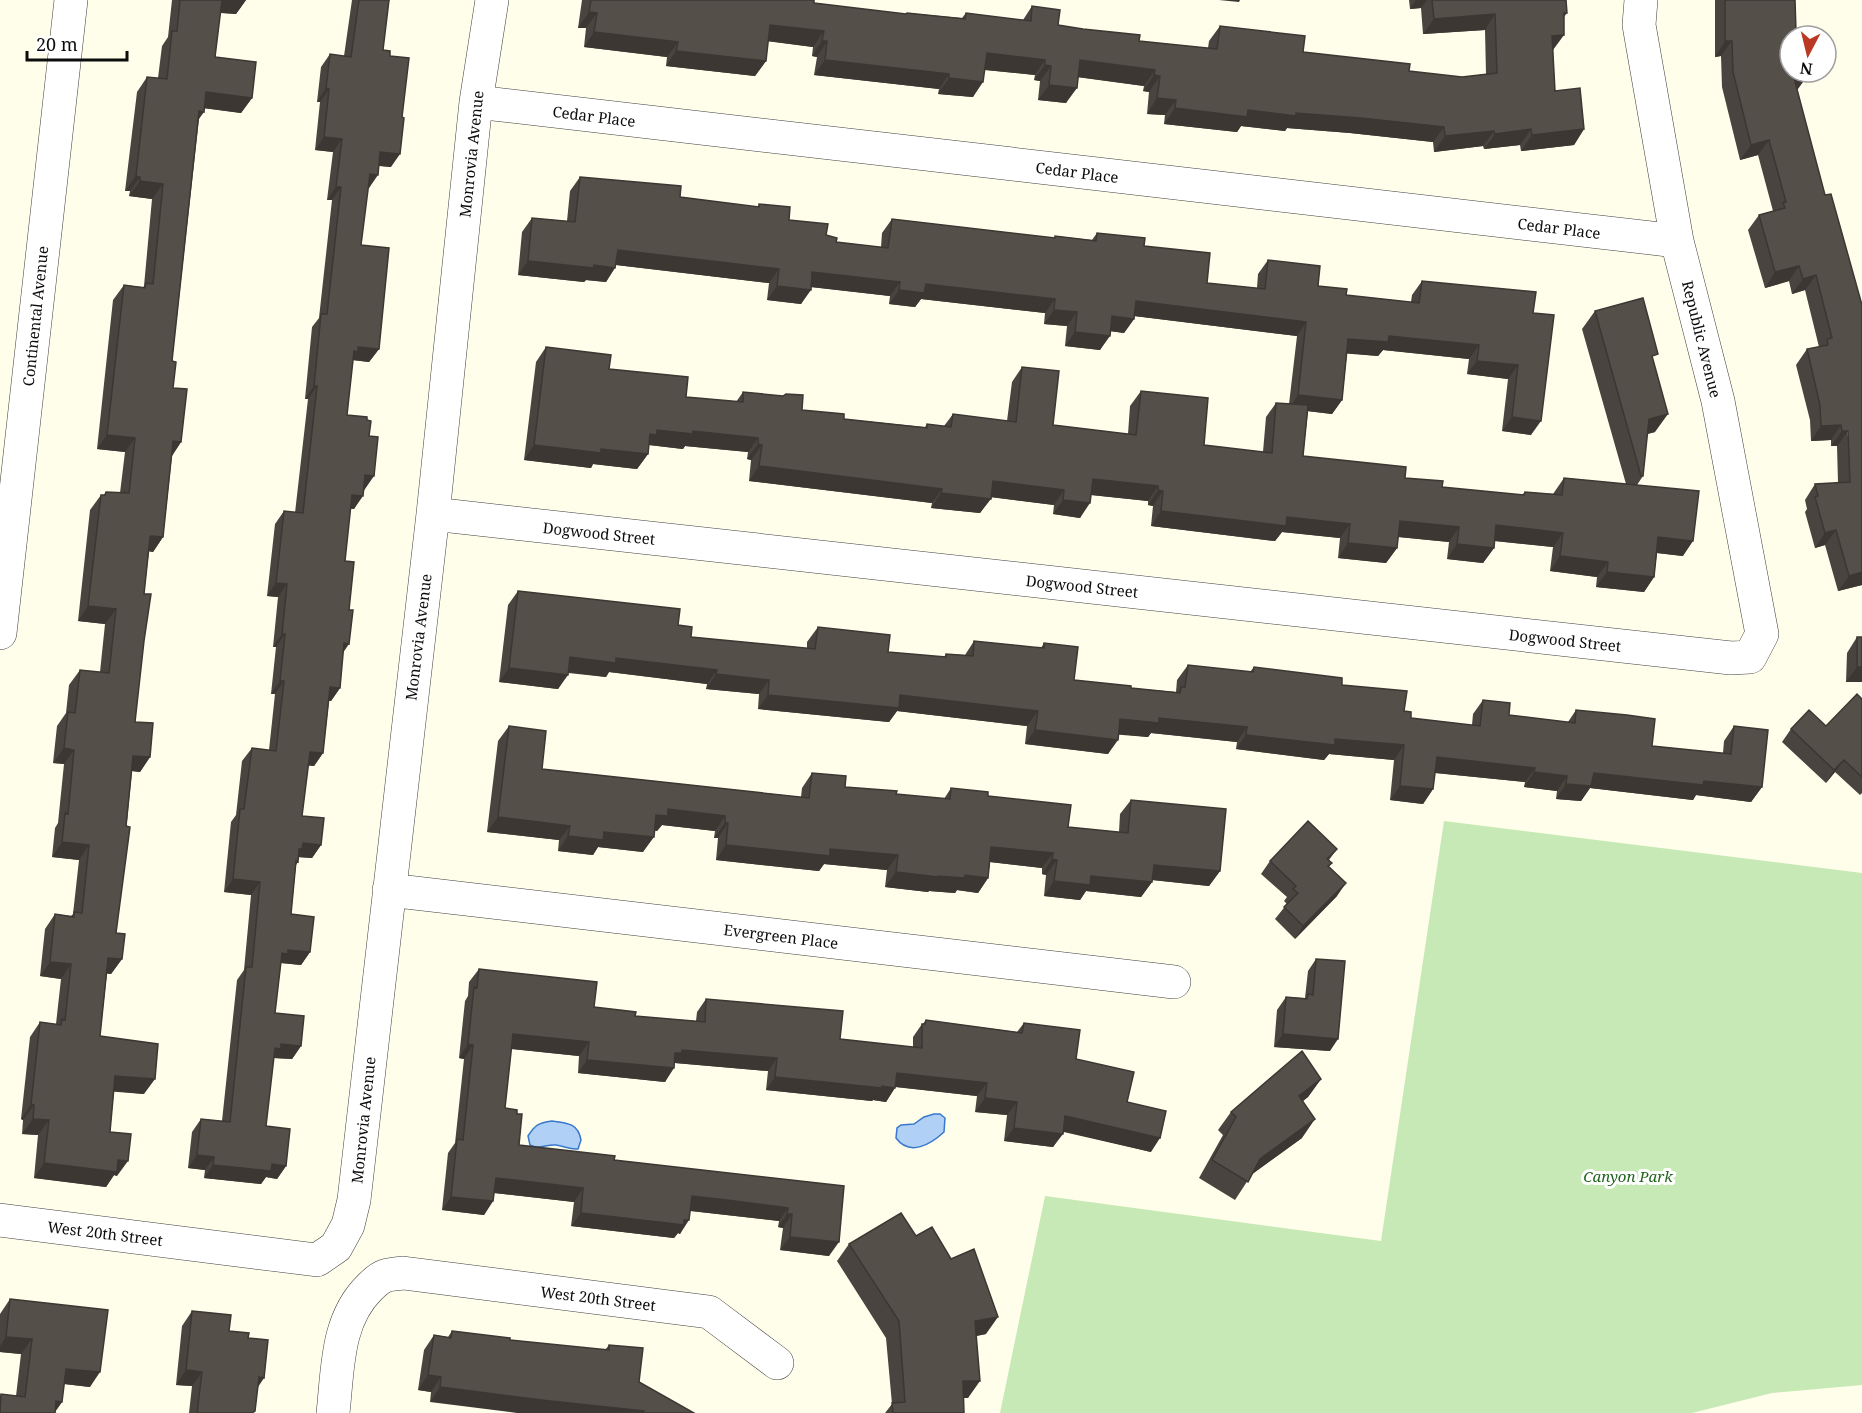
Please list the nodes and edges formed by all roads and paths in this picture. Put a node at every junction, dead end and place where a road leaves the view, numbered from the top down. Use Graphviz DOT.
graph roads {
  1 [pos="71,0"];
  2 [pos="492,0"];
  3 [pos="1641,0"];
  4 [pos="476,102"];
  5 [pos="1677,241"];
  6 [pos="433,514"];
  7 [pos="0,633"];
  8 [pos="1731,658"];
  9 [pos="388,890"];
  10 [pos="1174,982"];
  11 [pos="0,1220"];
  12 [pos="317,1260"];
  13 [pos="777,1363"];
  14 [pos="333,1413"];
  1 -- 7 [label="street, Continental Avenue"];
  2 -- 4 [label="street, Monrovia Avenue"];
  3 -- 5 [label="street, Republic Avenue"];
  4 -- 5 [label="street, Cedar Place"];
  4 -- 6 [label="street, Monrovia Avenue"];
  5 -- 8 [label="street, Republic Avenue"];
  6 -- 8 [label="street, Dogwood Street"];
  6 -- 9 [label="street, Monrovia Avenue"];
  9 -- 10 [label="street, Evergreen Place"];
  9 -- 12 [label="street, Monrovia Avenue"];
  11 -- 12 [label="street, West 20th Street"];
  13 -- 14 [label="street, West 20th Street"];
}
